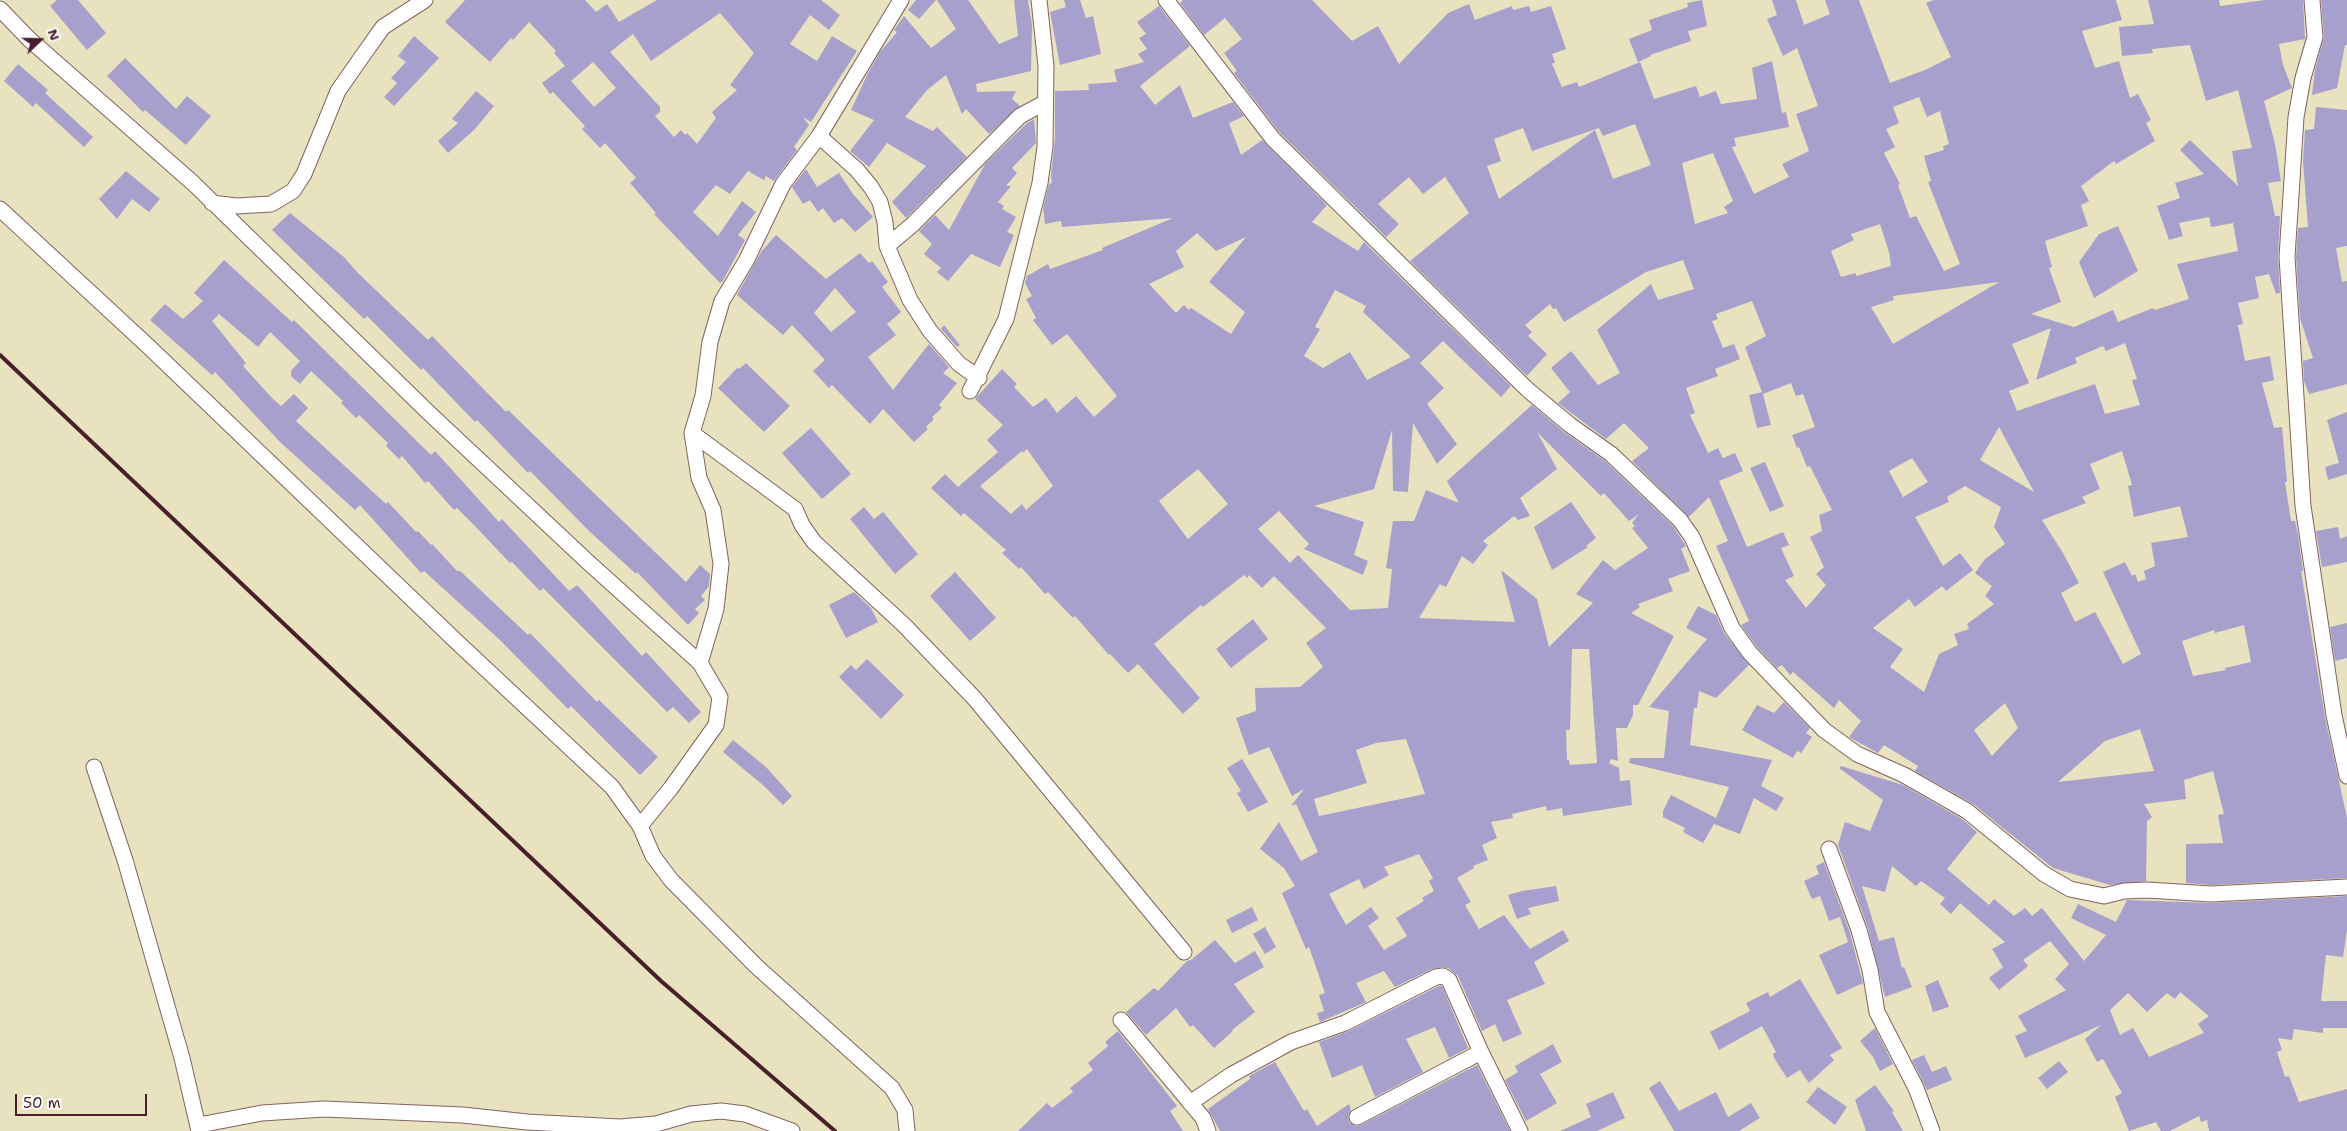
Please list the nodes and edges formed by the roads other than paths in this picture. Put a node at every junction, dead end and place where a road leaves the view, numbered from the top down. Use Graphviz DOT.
graph roads {
  1 [pos="425,0"];
  2 [pos="901,0"];
  3 [pos="1039,0"];
  4 [pos="1166,0"];
  5 [pos="2312,0"];
  6 [pos="0,9"];
  7 [pos="1044,103"];
  8 [pos="819,136"];
  9 [pos="212,203"];
  10 [pos="0,209"];
  11 [pos="887,246"];
  12 [pos="692,433"];
  13 [pos="700,663"];
  14 [pos="94,767"];
  15 [pos="2347,776"];
  16 [pos="640,826"];
  17 [pos="1829,850"];
  18 [pos="2347,887"];
  19 [pos="1184,952"];
  20 [pos="1121,1020"];
  21 [pos="1481,1052"];
  22 [pos="1190,1103"];
  23 [pos="1357,1117"];
  24 [pos="199,1128"];
  25 [pos="792,1131"];
  26 [pos="907,1131"];
  27 [pos="1208,1131"];
  28 [pos="1520,1131"];
  29 [pos="1932,1131"];
  1 -- 9 [label="street"];
  2 -- 8 [label="street"];
  3 -- 7 [label="street"];
  4 -- 18 [label="street"];
  5 -- 15 [label="street"];
  6 -- 9 [label="street"];
  7 -- 11 [label="street"];
  7 -- 11 [label="street"];
  8 -- 11 [label="street"];
  8 -- 12 [label="street"];
  9 -- 13 [label="street"];
  10 -- 16 [label="street"];
  12 -- 13 [label="street"];
  12 -- 19 [label="street"];
  13 -- 16 [label="street"];
  14 -- 24 [label="street"];
  16 -- 26 [label="street"];
  17 -- 29 [label="street"];
  20 -- 22 [label="street"];
  21 -- 22 [label="street"];
  21 -- 23 [label="street"];
  21 -- 28 [label="street"];
  22 -- 27 [label="street"];
  24 -- 25 [label="street"];
}
